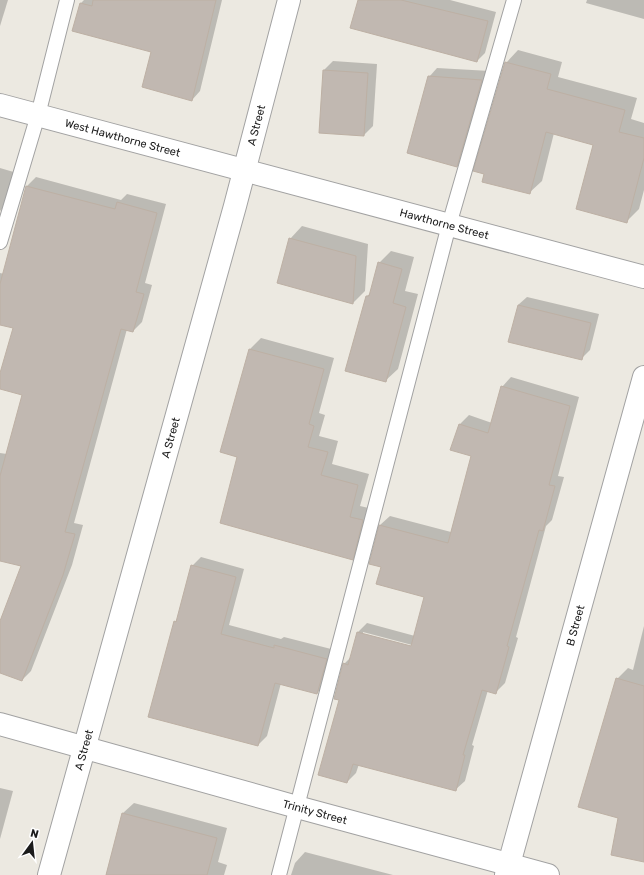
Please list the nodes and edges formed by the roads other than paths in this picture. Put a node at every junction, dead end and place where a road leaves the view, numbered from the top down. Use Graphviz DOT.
graph roads {
  1 [pos="67,0"];
  2 [pos="289,0"];
  3 [pos="514,0"];
  4 [pos="0,105"];
  5 [pos="38,115"];
  6 [pos="245,171"];
  7 [pos="449,225"];
  8 [pos="0,242"];
  9 [pos="644,277"];
  10 [pos="644,377"];
  11 [pos="0,724"];
  12 [pos="84,748"];
  13 [pos="297,807"];
  14 [pos="507,870"];
  15 [pos="49,875"];
  16 [pos="278,875"];
  17 [pos="548,875"];
  1 -- 5 [label="lane"];
  2 -- 6 [label="street, A Street"];
  3 -- 7 [label="lane"];
  4 -- 5 [label="street, West Hawthorne Street"];
  5 -- 6 [label="street, West Hawthorne Street"];
  5 -- 8 [label="lane"];
  6 -- 7 [label="street, Hawthorne Street"];
  6 -- 12 [label="street, A Street"];
  7 -- 9 [label="street, Hawthorne Street"];
  7 -- 13 [label="lane"];
  10 -- 14 [label="street, B Street"];
  11 -- 12 [label="street, Trinity Street"];
  12 -- 13 [label="street, Trinity Street"];
  12 -- 15 [label="street, A Street"];
  13 -- 14 [label="street, Trinity Street"];
  13 -- 16 [label="lane"];
  14 -- 17 [label="street, Trinity Street"];
}
